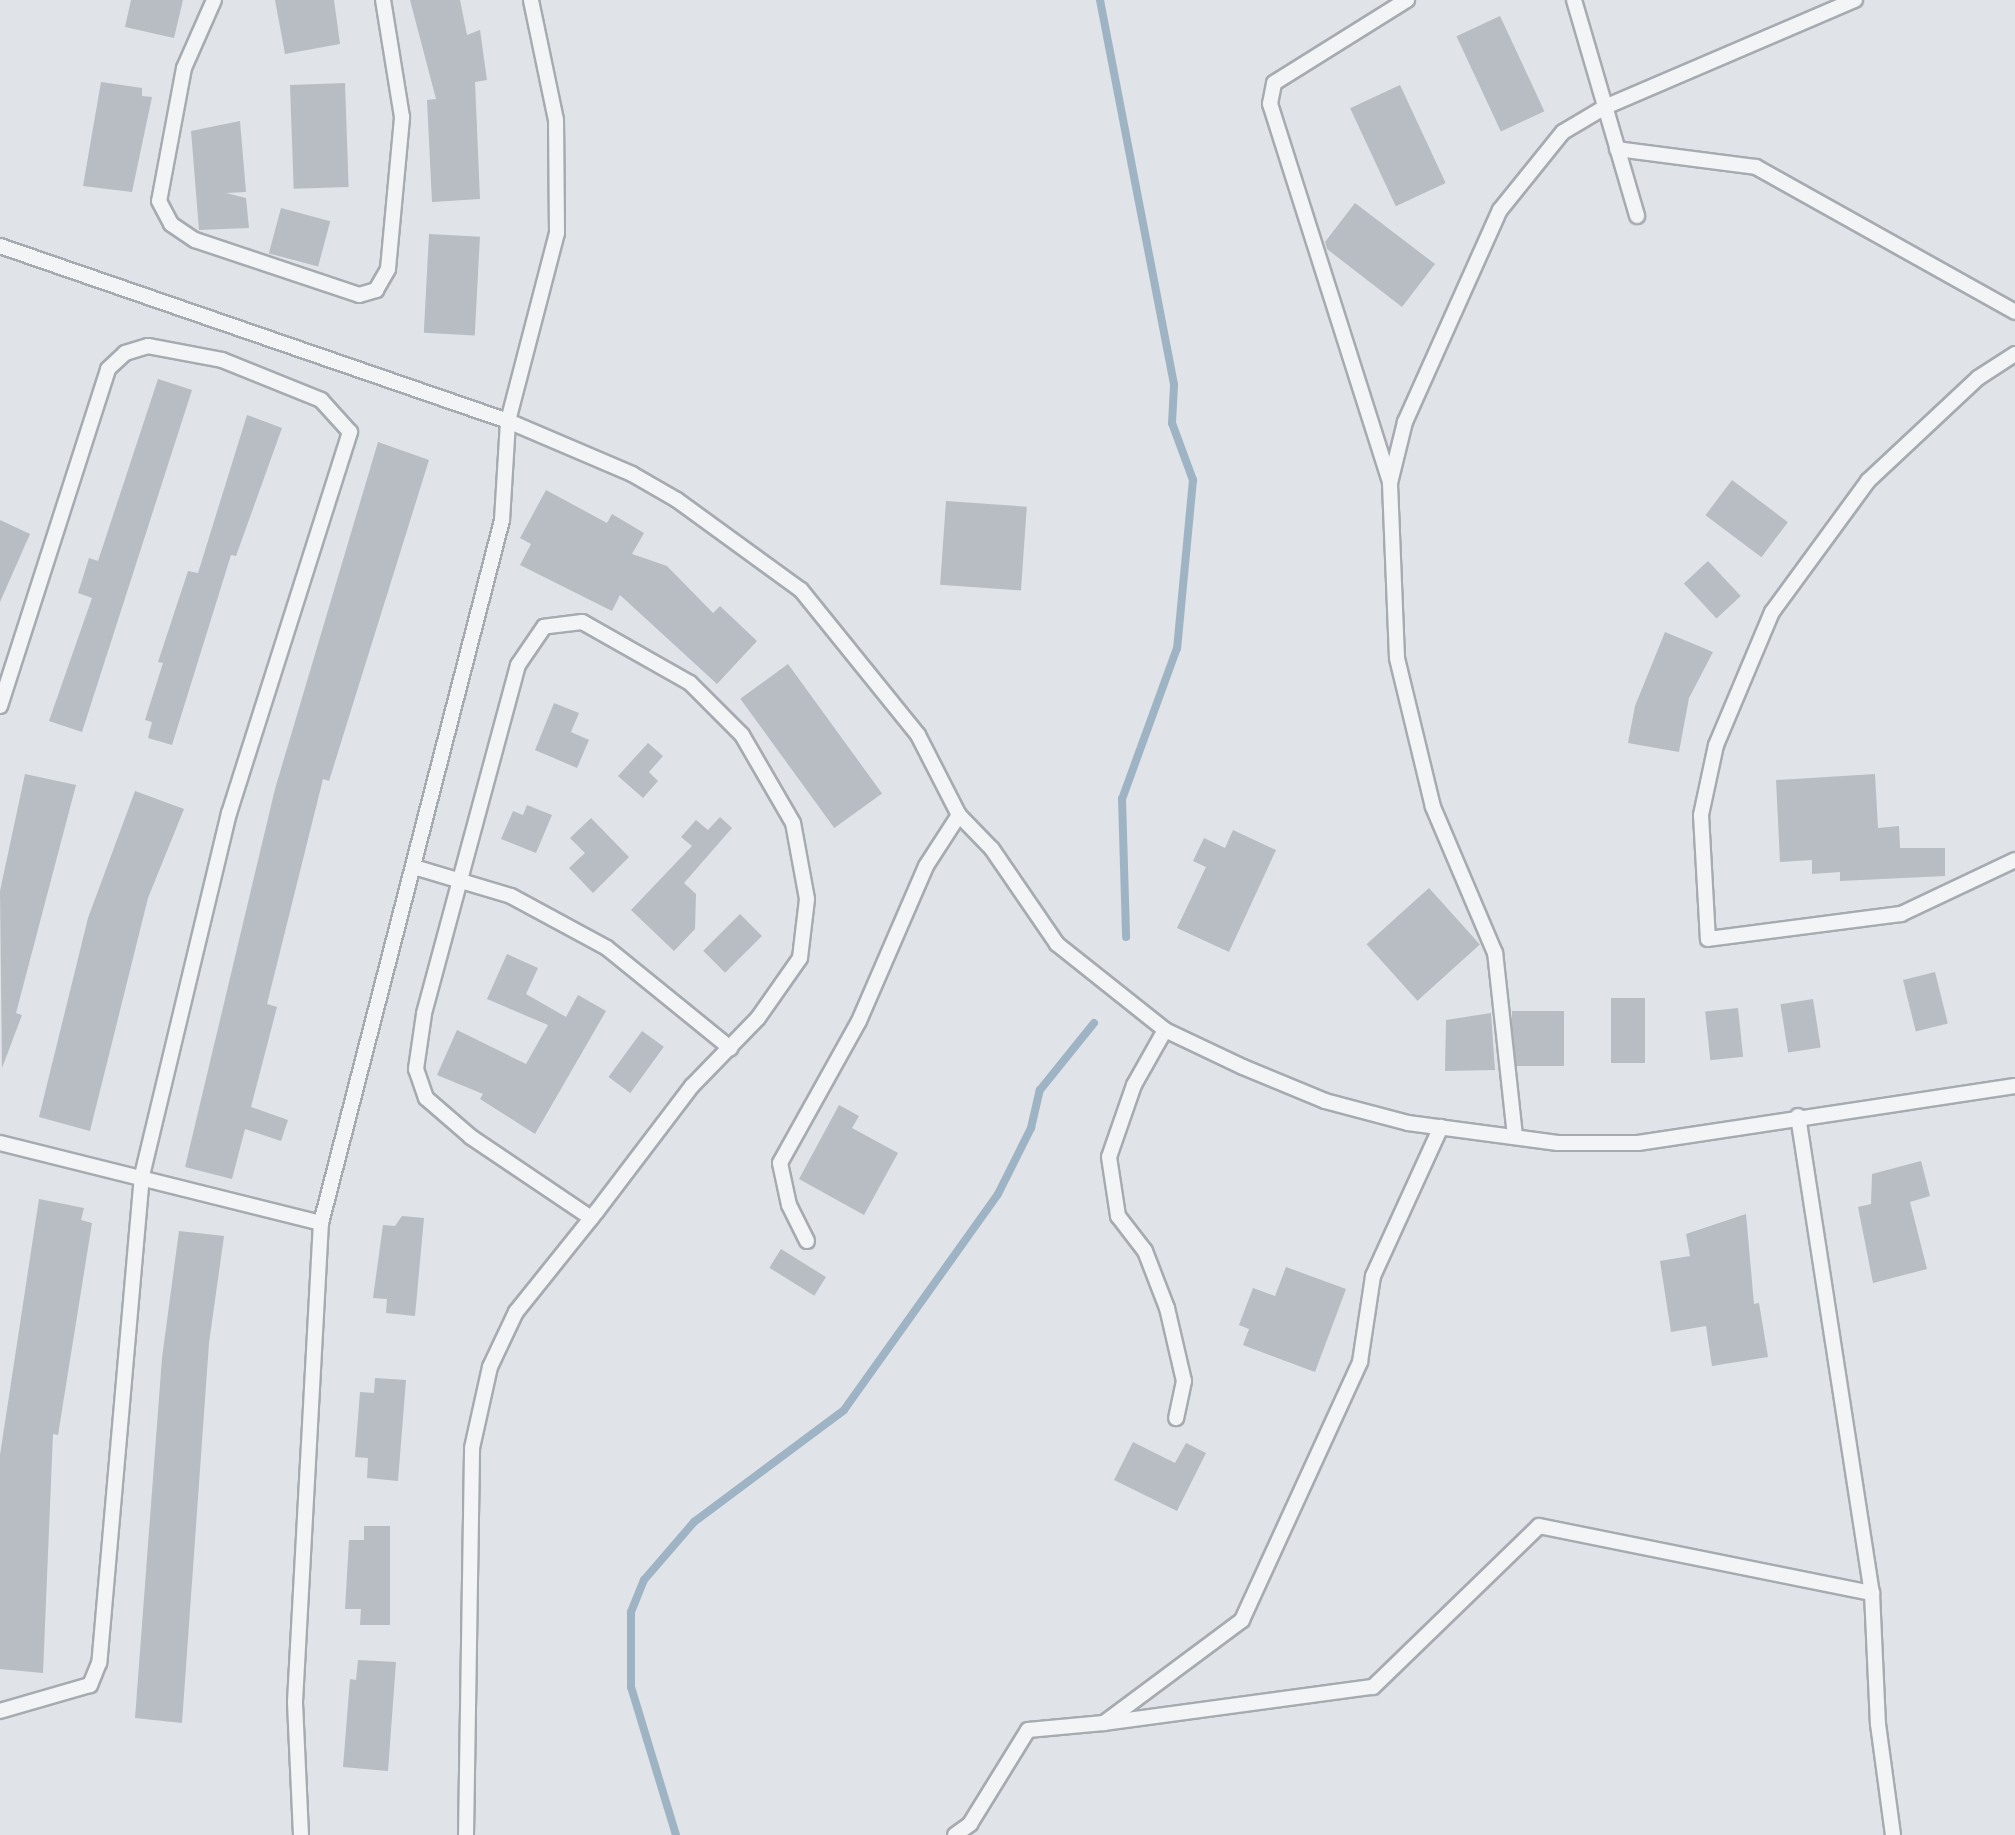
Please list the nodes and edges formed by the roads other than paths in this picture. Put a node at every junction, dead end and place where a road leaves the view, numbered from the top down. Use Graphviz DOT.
graph roads {
  1 [pos="214,0"];
  2 [pos="383,0"];
  3 [pos="531,0"];
  4 [pos="1407,0"];
  5 [pos="1574,0"];
  6 [pos="1856,0"];
  7 [pos="1605,107"];
  8 [pos="1617,149"];
  9 [pos="1637,216"];
  10 [pos="0,246"];
  11 [pos="2015,312"];
  12 [pos="2015,354"];
  13 [pos="508,421"];
  14 [pos="1390,483"];
  15 [pos="0,706"];
  16 [pos="959,816"];
  17 [pos="2015,860"];
  18 [pos="414,867"];
  19 [pos="458,880"];
  20 [pos="1164,1030"];
  21 [pos="730,1048"];
  22 [pos="2015,1077"];
  23 [pos="2015,1086"];
  24 [pos="1986,1088"];
  25 [pos="1798,1116"];
  26 [pos="1441,1127"];
  27 [pos="1515,1136"];
  28 [pos="0,1143"];
  29 [pos="142,1175"];
  30 [pos="591,1218"];
  31 [pos="320,1222"];
  32 [pos="807,1241"];
  33 [pos="1176,1418"];
  34 [pos="1872,1593"];
  35 [pos="0,1711"];
  36 [pos="1104,1723"];
  37 [pos="301,1835"];
  38 [pos="466,1835"];
  39 [pos="955,1835"];
  40 [pos="1893,1835"];
  1 -- 2 [label="lane"];
  3 -- 13 [label="lane"];
  4 -- 14 [label="lane"];
  5 -- 7 [label="lane"];
  6 -- 7 [label="lane"];
  7 -- 8 [label="lane"];
  7 -- 14 [label="lane"];
  8 -- 9 [label="lane"];
  8 -- 11 [label="lane"];
  10 -- 13 [label="lane"];
  12 -- 17 [label="lane"];
  13 -- 16 [label="lane"];
  13 -- 18 [label="lane"];
  14 -- 27 [label="lane"];
  15 -- 29 [label="lane"];
  16 -- 20 [label="lane"];
  16 -- 32 [label="lane"];
  18 -- 19 [label="lane"];
  18 -- 31 [label="lane"];
  19 -- 21 [label="lane"];
  19 -- 21 [label="lane"];
  19 -- 30 [label="lane"];
  20 -- 26 [label="lane"];
  20 -- 33 [label="lane"];
  21 -- 30 [label="lane"];
  22 -- 24 [label="lane"];
  23 -- 24 [label="lane"];
  24 -- 25 [label="lane"];
  25 -- 27 [label="lane"];
  25 -- 34 [label="lane"];
  26 -- 27 [label="lane"];
  26 -- 36 [label="lane"];
  28 -- 29 [label="lane"];
  29 -- 31 [label="lane"];
  29 -- 35 [label="lane"];
  30 -- 38 [label="lane"];
  31 -- 37 [label="lane"];
  34 -- 36 [label="lane"];
  34 -- 40 [label="lane"];
  36 -- 39 [label="lane"];
}
